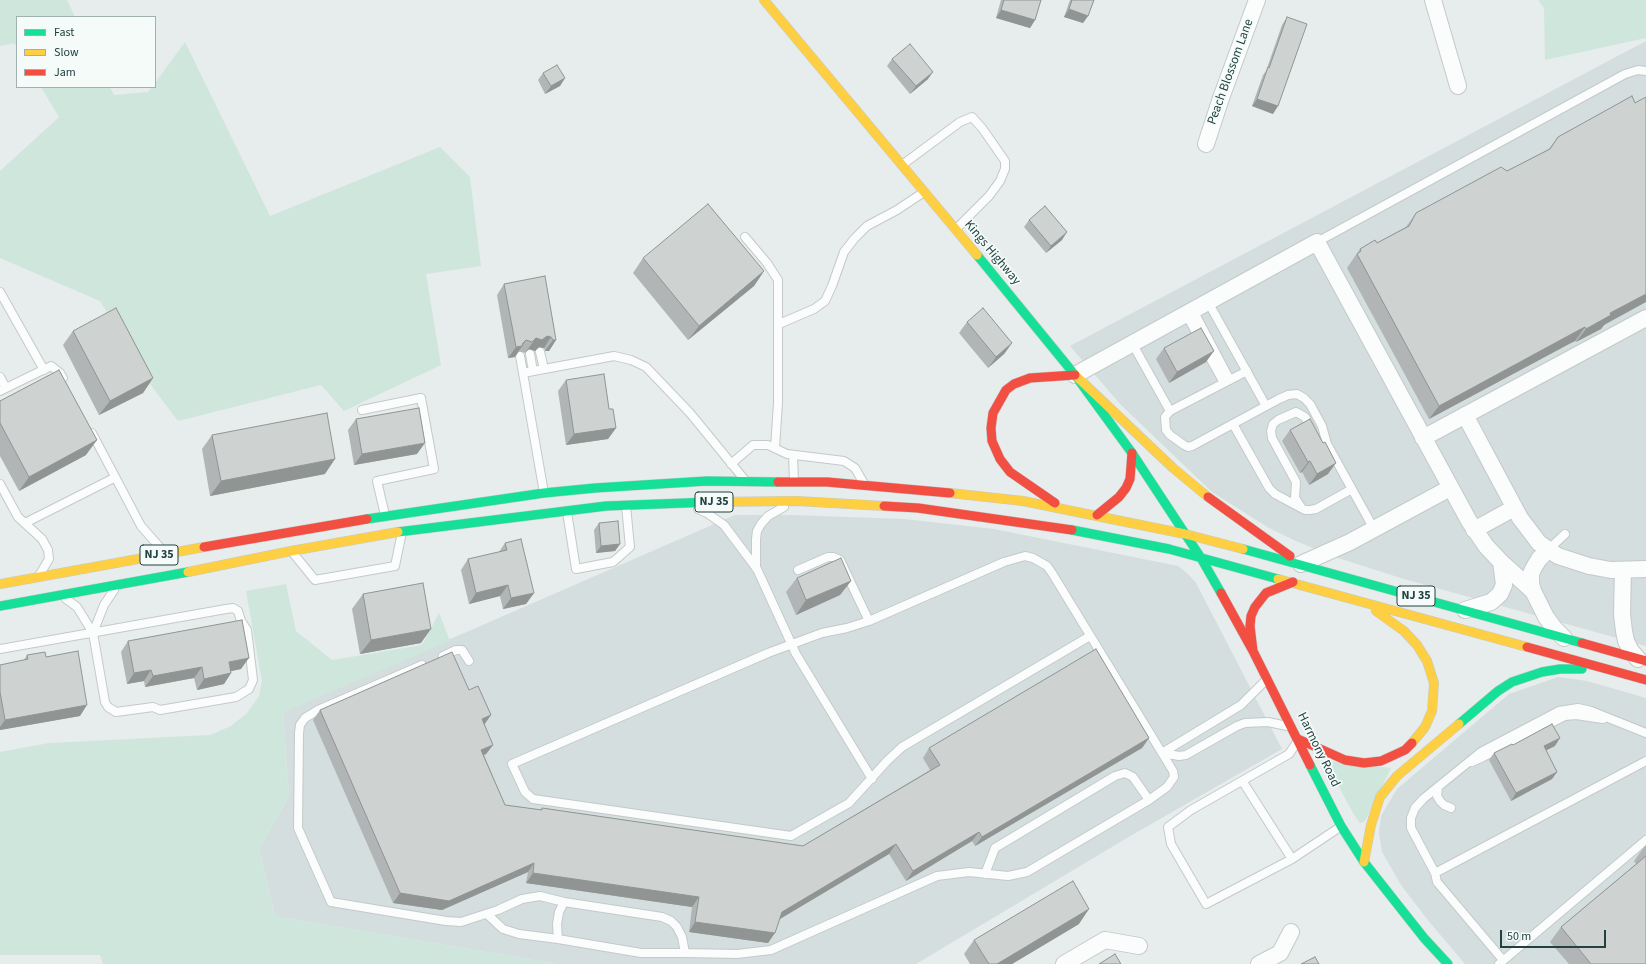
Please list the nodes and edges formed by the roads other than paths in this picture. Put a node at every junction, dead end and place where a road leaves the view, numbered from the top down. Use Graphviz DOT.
graph roads {
  1 [pos="764,0"];
  2 [pos="1257,0"];
  3 [pos="1433,0"];
  4 [pos="1646,72"];
  5 [pos="1458,86"];
  6 [pos="1206,144"];
  7 [pos="902,165"];
  8 [pos="924,192"];
  9 [pos="956,229"];
  10 [pos="745,237"];
  11 [pos="1317,242"];
  12 [pos="0,292"];
  13 [pos="1208,302"];
  14 [pos="1190,312"];
  15 [pos="1646,318"];
  16 [pos="779,324"];
  17 [pos="1132,343"];
  18 [pos="540,352"];
  19 [pos="530,354"];
  20 [pos="520,356"];
  21 [pos="48,368"];
  22 [pos="544,369"];
  23 [pos="533,371"];
  24 [pos="1247,371"];
  25 [pos="523,372"];
  26 [pos="1075,375"];
  27 [pos="0,377"];
  28 [pos="1227,381"];
  29 [pos="68,386"];
  30 [pos="3,390"];
  31 [pos="1266,406"];
  32 [pos="362,410"];
  33 [pos="1170,411"];
  34 [pos="1465,415"];
  35 [pos="1233,424"];
  36 [pos="89,428"];
  37 [pos="1424,438"];
  38 [pos="1327,444"];
  39 [pos="775,448"];
  40 [pos="1132,453"];
  41 [pos="793,455"];
  42 [pos="731,464"];
  43 [pos="114,478"];
  44 [pos="745,481"];
  45 [pos="794,482"];
  46 [pos="0,484"];
  47 [pos="864,484"];
  48 [pos="1450,488"];
  49 [pos="1352,489"];
  50 [pos="797,501"];
  51 [pos="682,502"];
  52 [pos="545,503"];
  53 [pos="626,504"];
  54 [pos="1063,508"];
  55 [pos="1514,508"];
  56 [pos="566,510"];
  57 [pos="1305,510"];
  58 [pos="1097,515"];
  59 [pos="385,516"];
  60 [pos="25,523"];
  61 [pos="1374,529"];
  62 [pos="1474,530"];
  63 [pos="402,531"];
  64 [pos="1186,534"];
  65 [pos="1565,534"];
  66 [pos="1548,550"];
  67 [pos="291,551"];
  68 [pos="166,554"];
  69 [pos="1201,558"];
  70 [pos="1501,562"];
  71 [pos="1300,564"];
  72 [pos="756,569"];
  73 [pos="1646,569"];
  74 [pos="798,570"];
  75 [pos="1623,570"];
  76 [pos="39,577"];
  77 [pos="1293,582"];
  78 [pos="0,584"];
  79 [pos="120,584"];
  80 [pos="1533,591"];
  81 [pos="54,596"];
  82 [pos="1362,602"];
  83 [pos="0,606"];
  84 [pos="1465,610"];
  85 [pos="869,621"];
  86 [pos="93,633"];
  87 [pos="1090,636"];
  88 [pos="1564,638"];
  89 [pos="790,644"];
  90 [pos="0,649"];
  91 [pos="1253,650"];
  92 [pos="1642,660"];
  93 [pos="468,661"];
  94 [pos="1611,670"];
  95 [pos="1268,678"];
  96 [pos="1646,680"];
  97 [pos="1292,727"];
  98 [pos="1646,733"];
  99 [pos="1298,739"];
  100 [pos="1162,753"];
  101 [pos="1646,761"];
  102 [pos="872,779"];
  103 [pos="1243,782"];
  104 [pos="1438,787"];
  105 [pos="1149,800"];
  106 [pos="1452,808"];
  107 [pos="1341,826"];
  108 [pos="1646,840"];
  109 [pos="1292,859"];
  110 [pos="1364,862"];
  111 [pos="1435,873"];
  112 [pos="985,874"];
  113 [pos="564,902"];
  114 [pos="487,914"];
  115 [pos="1291,932"];
  116 [pos="558,939"];
  117 [pos="1139,946"];
  118 [pos="685,953"];
  119 [pos="1501,962"];
  120 [pos="1064,964"];
  121 [pos="1259,964"];
  122 [pos="1448,964"];
  1 -- 7 [label="main road, Kings Highway"];
  2 -- 6 [label="street, Peach Blossom Lane"];
  3 -- 5 [label="street"];
  4 -- 11 [label="lane"];
  7 -- 8 [label="main road, Kings Highway"];
  7 -- 9 [label="lane"];
  8 -- 9 [label="main road, Kings Highway"];
  8 -- 16 [label="lane"];
  9 -- 26 [label="main road, Kings Highway"];
  10 -- 16 [label="lane"];
  11 -- 13 [label="street"];
  11 -- 37 [label="street"];
  12 -- 21 [label="lane"];
  13 -- 14 [label="street"];
  13 -- 24 [label="lane"];
  14 -- 17 [label="street"];
  14 -- 28 [label="lane"];
  15 -- 34 [label="street"];
  16 -- 39 [label="lane"];
  17 -- 26 [label="street"];
  17 -- 33 [label="lane"];
  18 -- 22 [label="lane"];
  19 -- 23 [label="lane"];
  20 -- 25 [label="lane"];
  21 -- 29 [label="lane"];
  21 -- 30 [label="lane"];
  22 -- 23 [label="lane"];
  22 -- 42 [label="lane"];
  23 -- 25 [label="lane"];
  24 -- 28 [label="lane"];
  24 -- 31 [label="lane"];
  25 -- 52 [label="lane"];
  26 -- 40 [label="main road, Kings Highway"];
  26 -- 54 [label="main road"];
  26 -- 71 [label="main road"];
  27 -- 30 [label="lane"];
  28 -- 33 [label="lane"];
  31 -- 35 [label="lane"];
  31 -- 38 [label="lane"];
  32 -- 59 [label="lane"];
  33 -- 35 [label="lane"];
  34 -- 37 [label="street"];
  34 -- 55 [label="street"];
  35 -- 57 [label="lane"];
  36 -- 43 [label="lane"];
  37 -- 48 [label="street"];
  38 -- 49 [label="lane"];
  38 -- 57 [label="lane"];
  39 -- 41 [label="lane"];
  39 -- 42 [label="lane"];
  40 -- 58 [label="main road"];
  40 -- 64 [label="main road, Kings Highway"];
  41 -- 45 [label="lane"];
  41 -- 47 [label="lane"];
  42 -- 44 [label="lane"];
  43 -- 60 [label="lane"];
  43 -- 68 [label="lane"];
  44 -- 45 [label="main road, NJ 35"];
  44 -- 52 [label="main road, NJ 35"];
  45 -- 47 [label="main road, NJ 35"];
  46 -- 60 [label="lane"];
  47 -- 54 [label="main road, NJ 35"];
  48 -- 61 [label="street"];
  48 -- 62 [label="street"];
  49 -- 57 [label="lane"];
  49 -- 61 [label="lane"];
  50 -- 51 [label="main road, NJ 35"];
  50 -- 69 [label="main road, NJ 35"];
  50 -- 72 [label="lane"];
  51 -- 53 [label="main road, NJ 35"];
  51 -- 72 [label="lane"];
  52 -- 56 [label="main road, NJ 35"];
  52 -- 59 [label="main road, NJ 35"];
  52 -- 63 [label="main road, NJ 35"];
  53 -- 56 [label="main road, NJ 35"];
  53 -- 56 [label="lane"];
  54 -- 58 [label="main road, NJ 35"];
  55 -- 62 [label="street"];
  55 -- 66 [label="street"];
  58 -- 64 [label="main road, NJ 35"];
  59 -- 68 [label="main road, NJ 35"];
  60 -- 76 [label="lane"];
  61 -- 71 [label="street"];
  62 -- 70 [label="street"];
  63 -- 67 [label="main road, NJ 35"];
  63 -- 67 [label="lane"];
  64 -- 69 [label="main road, Harmony Road"];
  64 -- 71 [label="main road, NJ 35"];
  65 -- 66 [label="lane"];
  66 -- 75 [label="street"];
  66 -- 80 [label="street"];
  67 -- 79 [label="main road, NJ 35"];
  68 -- 76 [label="main road, NJ 35"];
  69 -- 77 [label="main road, NJ 35"];
  69 -- 91 [label="main road, Harmony Road"];
  70 -- 80 [label="street"];
  70 -- 84 [label="street"];
  71 -- 84 [label="main road, NJ 35"];
  72 -- 89 [label="lane"];
  73 -- 75 [label="street"];
  74 -- 85 [label="lane"];
  75 -- 92 [label="street"];
  76 -- 78 [label="main road, NJ 35"];
  77 -- 82 [label="main road, NJ 35"];
  77 -- 91 [label="main road"];
  79 -- 81 [label="main road, NJ 35"];
  79 -- 86 [label="lane"];
  80 -- 88 [label="street"];
  81 -- 83 [label="main road, NJ 35"];
  81 -- 86 [label="lane"];
  82 -- 94 [label="main road, NJ 35"];
  82 -- 99 [label="main road"];
  84 -- 88 [label="main road, NJ 35"];
  85 -- 87 [label="lane"];
  85 -- 89 [label="lane"];
  86 -- 86 [label="lane"];
  86 -- 90 [label="lane"];
  87 -- 100 [label="lane"];
  87 -- 102 [label="lane"];
  88 -- 92 [label="main road, NJ 35"];
  89 -- 102 [label="lane"];
  89 -- 102 [label="lane"];
  91 -- 95 [label="main road, Harmony Road"];
  93 -- 114 [label="lane"];
  94 -- 96 [label="main road, NJ 35"];
  94 -- 110 [label="main road"];
  95 -- 97 [label="main road, Harmony Road"];
  95 -- 100 [label="lane"];
  97 -- 99 [label="main road, Harmony Road"];
  97 -- 100 [label="lane"];
  98 -- 104 [label="lane"];
  99 -- 103 [label="lane"];
  99 -- 107 [label="main road, Harmony Road"];
  100 -- 105 [label="lane"];
  101 -- 111 [label="lane"];
  103 -- 109 [label="lane"];
  103 -- 109 [label="lane"];
  104 -- 106 [label="lane"];
  104 -- 111 [label="lane"];
  105 -- 112 [label="lane"];
  105 -- 112 [label="lane"];
  107 -- 109 [label="lane"];
  107 -- 110 [label="main road, Harmony Road"];
  108 -- 119 [label="lane"];
  110 -- 122 [label="main road, Harmony Road"];
  111 -- 119 [label="lane"];
  112 -- 118 [label="lane"];
  113 -- 114 [label="lane"];
  113 -- 116 [label="lane"];
  113 -- 118 [label="lane"];
  114 -- 116 [label="lane"];
  115 -- 121 [label="street"];
  116 -- 118 [label="lane"];
  117 -- 120 [label="street"];
}
